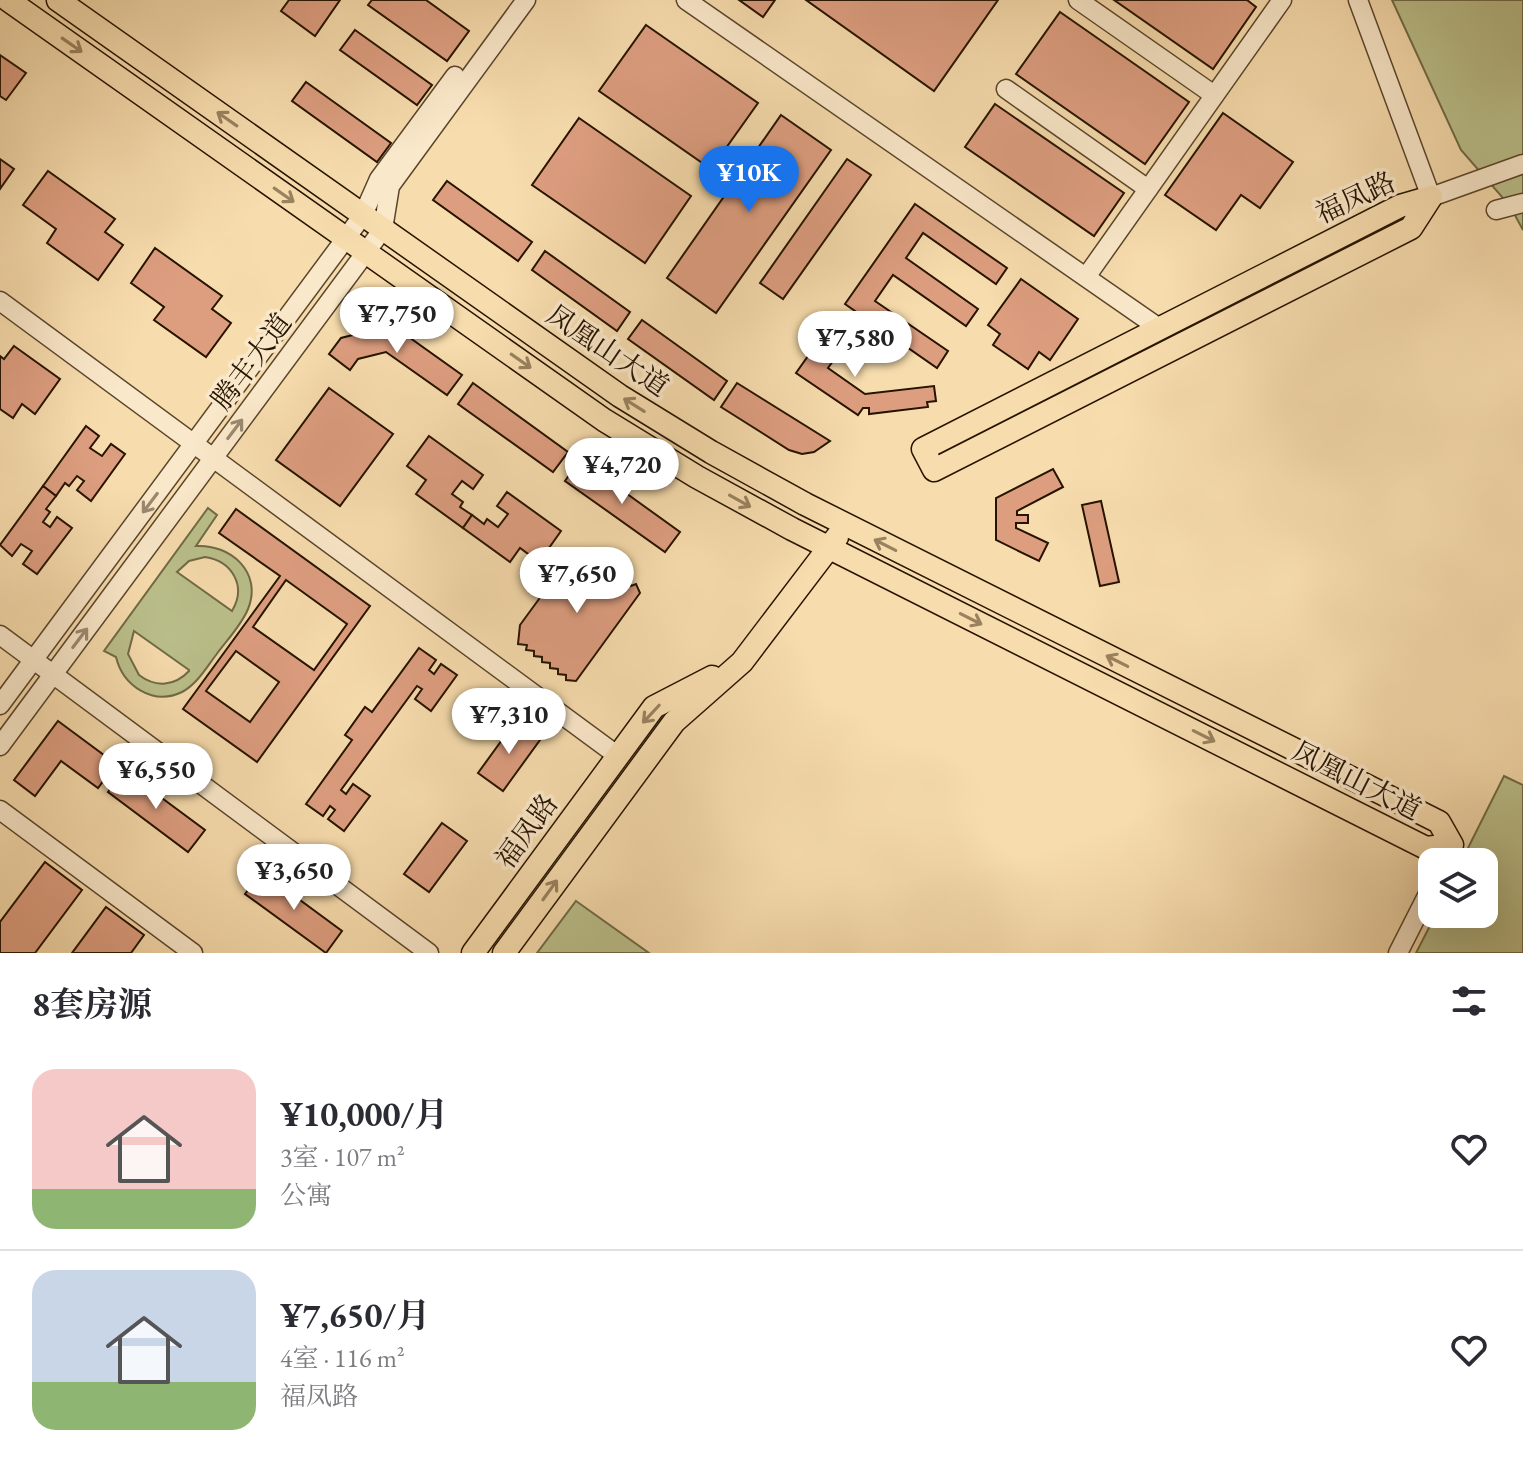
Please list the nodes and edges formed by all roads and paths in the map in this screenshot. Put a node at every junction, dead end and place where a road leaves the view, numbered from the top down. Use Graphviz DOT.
graph roads {
  1 [pos="8,0"];
  2 [pos="58,0"];
  3 [pos="511,0"];
  4 [pos="526,0"];
  5 [pos="686,0"];
  6 [pos="1078,0"];
  7 [pos="1282,0"];
  8 [pos="1358,0"];
  9 [pos="1006,89"];
  10 [pos="1214,95"];
  11 [pos="1523,164"];
  12 [pos="1148,189"];
  13 [pos="1431,197"];
  14 [pos="1523,203"];
  15 [pos="1496,210"];
  16 [pos="363,215"];
  17 [pos="383,229"];
  18 [pos="346,238"];
  19 [pos="366,252"];
  20 [pos="1086,277"];
  21 [pos="0,301"];
  22 [pos="1159,328"];
  23 [pos="194,444"];
  24 [pos="214,458"];
  25 [pos="846,525"];
  26 [pos="828,548"];
  27 [pos="0,635"];
  28 [pos="33,660"];
  29 [pos="742,662"];
  30 [pos="53,674"];
  31 [pos="0,705"];
  32 [pos="0,746"];
  33 [pos="618,756"];
  34 [pos="0,810"];
  35 [pos="1426,848"];
  36 [pos="1446,848"];
  37 [pos="1418,914"];
  38 [pos="193,953"];
  39 [pos="429,953"];
  40 [pos="473,953"];
  41 [pos="504,953"];
  42 [pos="1398,953"];
  1 -- 18 [label="main road, 凤凰山大道, one-way"];
  16 -- 2 [label="main road, 凤凰山大道, one-way"];
  3 -- 16 [label="street, 腾丰大道"];
  4 -- 17 [label="street, 腾丰大道"];
  5 -- 20 [label="street"];
  6 -- 10 [label="street"];
  7 -- 10 [label="street"];
  8 -- 13 [label="street"];
  9 -- 12 [label="street"];
  10 -- 12 [label="street"];
  11 -- 13 [label="street"];
  12 -- 20 [label="street"];
  13 -- 22 [label="main road, 福凤路"];
  13 -- 22 [label="main road, 福凤路"];
  14 -- 15 [label="street"];
  16 -- 17 [label="main road, 凤凰山大道"];
  16 -- 18 [label="street, 腾丰大道"];
  17 -- 19 [label="street, 腾丰大道"];
  25 -- 17 [label="main road, 凤凰山大道, one-way"];
  18 -- 19 [label="main road, 凤凰山大道"];
  18 -- 23 [label="street, 腾丰大道"];
  24 -- 19 [label="street, 腾丰大道, one-way"];
  19 -- 26 [label="main road, 凤凰山大道, one-way"];
  20 -- 22 [label="street"];
  21 -- 23 [label="street"];
  23 -- 24 [label="street"];
  23 -- 28 [label="street, 腾丰大道, one-way"];
  30 -- 24 [label="street, 腾丰大道, one-way"];
  24 -- 33 [label="street"];
  25 -- 26 [label="main road, 福凤路"];
  36 -- 25 [label="main road, 凤凰山大道, one-way"];
  26 -- 29 [label="main road, 福凤路"];
  26 -- 35 [label="main road, 凤凰山大道, one-way"];
  27 -- 28 [label="street"];
  28 -- 30 [label="street"];
  28 -- 31 [label="street, 腾丰大道"];
  29 -- 33 [label="main road, 福凤路, one-way"];
  41 -- 29 [label="main road, 福凤路, one-way"];
  30 -- 32 [label="street, 腾丰大道"];
  30 -- 39 [label="street"];
  33 -- 40 [label="main road, 福凤路"];
  34 -- 38 [label="street"];
  37 -- 42 [label="street"];
}
